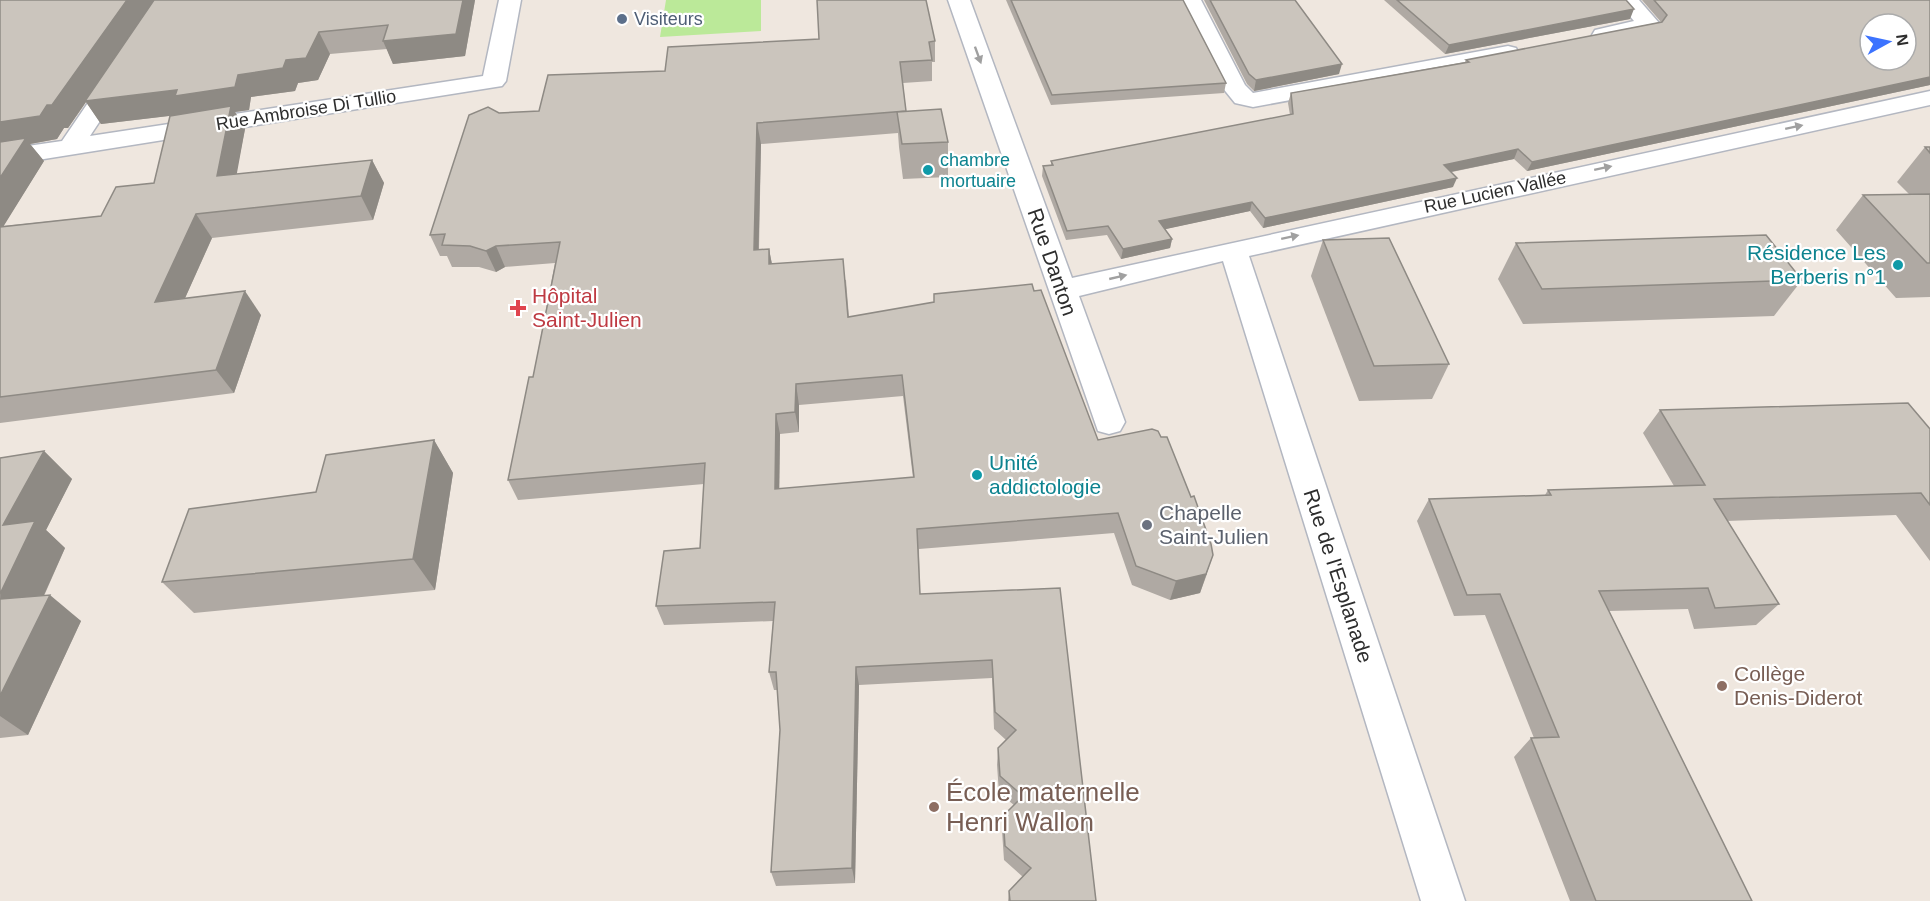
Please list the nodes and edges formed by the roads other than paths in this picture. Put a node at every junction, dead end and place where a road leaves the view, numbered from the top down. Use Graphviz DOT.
graph roads {
  1 [pos="169,0"];
  2 [pos="510,0"];
  3 [pos="959,0"];
  4 [pos="1190,0"];
  5 [pos="1627,0"];
  6 [pos="1576,40"];
  7 [pos="1530,49"];
  8 [pos="1930,98"];
  9 [pos="71,146"];
  10 [pos="0,158"];
  11 [pos="1233,250"];
  12 [pos="1062,290"];
  13 [pos="1109,422"];
  14 [pos="1443,901"];
  1 -- 9 [label="street"];
  2 -- 9 [label="street, Rue Ambroise Di Tullio"];
  3 -- 12 [label="street, Rue Danton, one-way"];
  4 -- 7 [label="street"];
  5 -- 6 [label="street"];
  11 -- 8 [label="street, Rue Lucien Vallée, one-way"];
  9 -- 10 [label="street, Rue Ambroise Di Tullio"];
  12 -- 11 [label="street, Rue Lucien Vallée, one-way"];
  11 -- 14 [label="street, Rue de l'Esplanade"];
  12 -- 13 [label="street, Rue Danton"];
}
